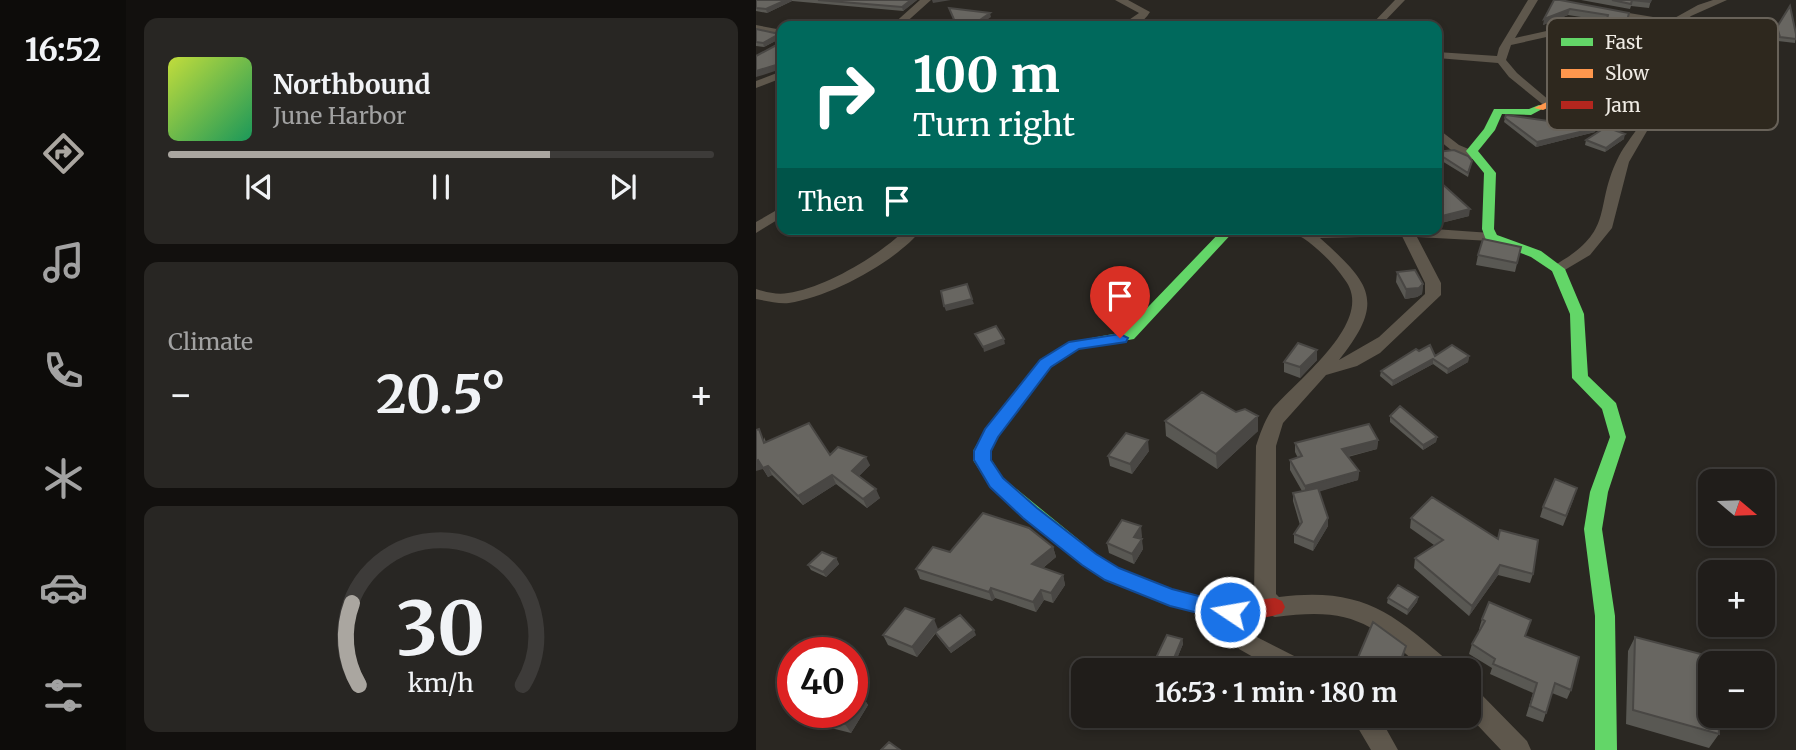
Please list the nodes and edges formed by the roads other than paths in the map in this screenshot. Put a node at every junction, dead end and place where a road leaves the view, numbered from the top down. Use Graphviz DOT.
graph roads {
  1 [pos="926,0"];
  2 [pos="1121,0"];
  3 [pos="1400,0"];
  4 [pos="1534,0"];
  5 [pos="1722,0"];
  6 [pos="1594,9"];
  7 [pos="1642,18"];
  8 [pos="1683,18"];
  9 [pos="902,21"];
  10 [pos="1134,21"];
  11 [pos="1380,21"];
  12 [pos="756,28"];
  13 [pos="777,32"];
  14 [pos="1547,34"];
  15 [pos="1509,41"];
  16 [pos="1442,55"];
  17 [pos="1501,60"];
  18 [pos="777,76"];
  19 [pos="756,85"];
  20 [pos="1546,103"];
  21 [pos="1643,130"];
  22 [pos="1442,139"];
  23 [pos="1473,156"];
  24 [pos="777,214"];
  25 [pos="756,229"];
  26 [pos="1442,234"];
  27 [pos="909,235"];
  28 [pos="1224,235"];
  29 [pos="1303,235"];
  30 [pos="1409,235"];
  31 [pos="1491,237"];
  32 [pos="1558,270"];
  33 [pos="756,294"];
  34 [pos="1319,371"];
  35 [pos="1275,607"];
  36 [pos="1247,642"];
  37 [pos="1276,658"];
  38 [pos="1427,658"];
  39 [pos="1481,712"];
  40 [pos="1372,728"];
  41 [pos="1385,750"];
  42 [pos="1518,750"];
  43 [pos="1606,750"];
  1 -- 9 [label="street"];
  2 -- 10 [label="street"];
  3 -- 11 [label="street"];
  4 -- 15 [label="street"];
  5 -- 8 [label="street"];
  6 -- 7 [label="street"];
  12 -- 13 [label="street"];
  14 -- 15 [label="street"];
  15 -- 17 [label="street"];
  16 -- 17 [label="street"];
  17 -- 20 [label="street"];
  18 -- 19 [label="street"];
  20 -- 23 [label="street"];
  21 -- 32 [label="street"];
  22 -- 23 [label="street"];
  23 -- 31 [label="street"];
  24 -- 25 [label="street"];
  26 -- 31 [label="street"];
  27 -- 33 [label="street"];
  28 -- 35 [label="street"];
  29 -- 34 [label="street"];
  30 -- 34 [label="street"];
  31 -- 32 [label="street"];
  32 -- 43 [label="street"];
  34 -- 35 [label="street"];
  35 -- 38 [label="street"];
  36 -- 37 [label="street"];
  39 -- 42 [label="street"];
  40 -- 41 [label="street"];
}
